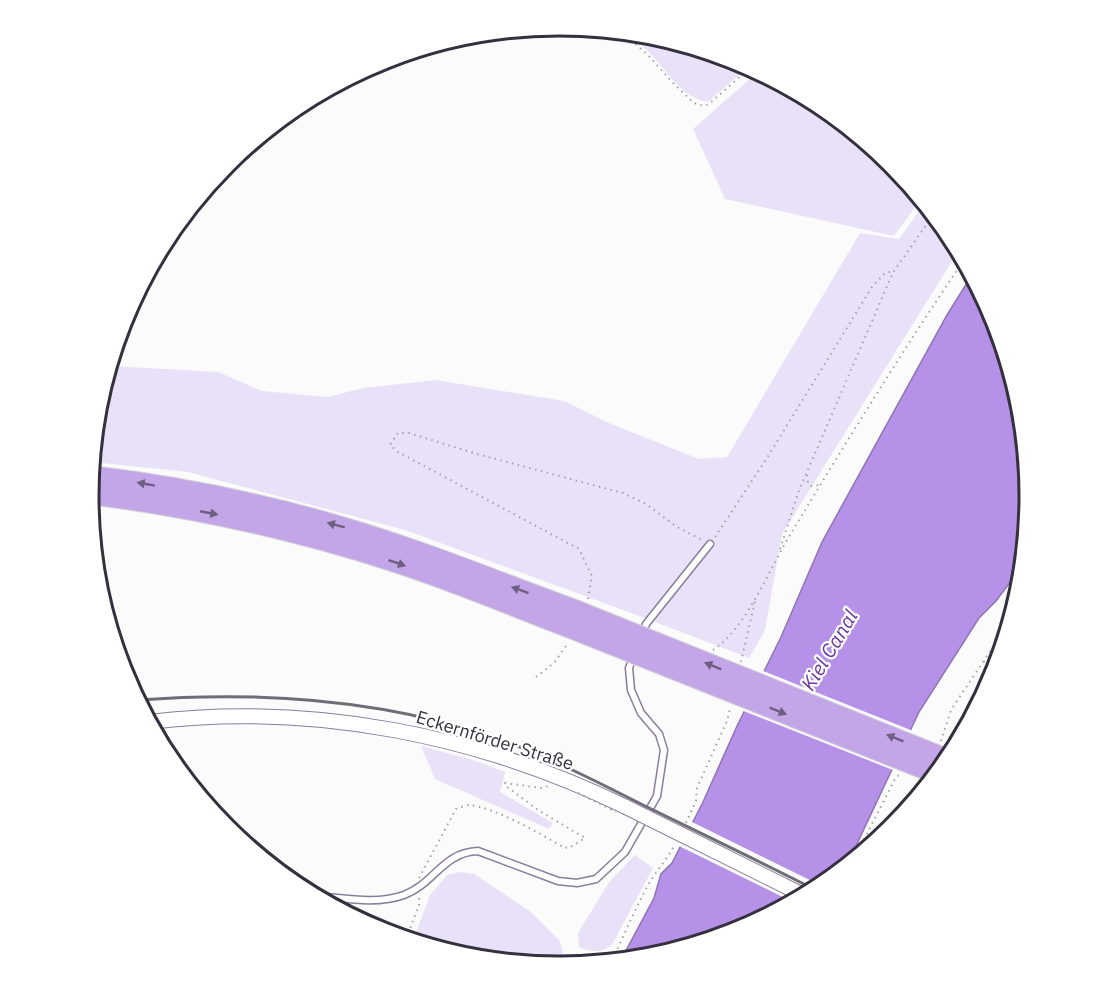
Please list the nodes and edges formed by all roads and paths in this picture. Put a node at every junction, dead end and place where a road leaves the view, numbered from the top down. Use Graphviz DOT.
graph roads {
  1 [pos="634,42"];
  2 [pos="743,74"];
  3 [pos="928,222"];
  4 [pos="959,268"];
  5 [pos="894,271"];
  6 [pos="807,475"];
  7 [pos="100,477"];
  8 [pos="820,484"];
  9 [pos="99,496"];
  10 [pos="710,544"];
  11 [pos="778,554"];
  12 [pos="756,595"];
  13 [pos="575,620"];
  14 [pos="995,643"];
  15 [pos="708,653"];
  16 [pos="984,660"];
  17 [pos="740,667"];
  18 [pos="985,669"];
  19 [pos="536,677"];
  20 [pos="732,699"];
  21 [pos="158,721"];
  22 [pos="943,750"];
  23 [pos="941,753"];
  24 [pos="928,770"];
  25 [pos="903,772"];
  26 [pos="556,776"];
  27 [pos="684,825"];
  28 [pos="679,836"];
  29 [pos="585,838"];
  30 [pos="863,842"];
  31 [pos="795,891"];
  32 [pos="335,897"];
  33 [pos="616,952"];
  1 -- 2 [label="path"];
  3 -- 5 [label="path"];
  4 -- 8 [label="path"];
  5 -- 6 [label="path"];
  5 -- 10 [label="path"];
  6 -- 8 [label="path"];
  6 -- 11 [label="path"];
  13 -- 7 [label="highway, one-way"];
  8 -- 11 [label="path"];
  9 -- 13 [label="highway, one-way"];
  10 -- 13 [label="path"];
  10 -- 32 [label="lane"];
  11 -- 12 [label="path"];
  12 -- 15 [label="path"];
  12 -- 17 [label="path"];
  13 -- 19 [label="path"];
  23 -- 13 [label="highway, one-way, bridge"];
  13 -- 24 [label="highway, one-way, bridge"];
  14 -- 16 [label="path"];
  16 -- 18 [label="path"];
  16 -- 22 [label="path"];
  20 -- 27 [label="path"];
  21 -- 26 [label="street, Eckernförder Straße"];
  25 -- 30 [label="path"];
  26 -- 29 [label="path"];
  26 -- 31 [label="street, Eckernförder Straße, bridge"];
  28 -- 33 [label="path"];
}
